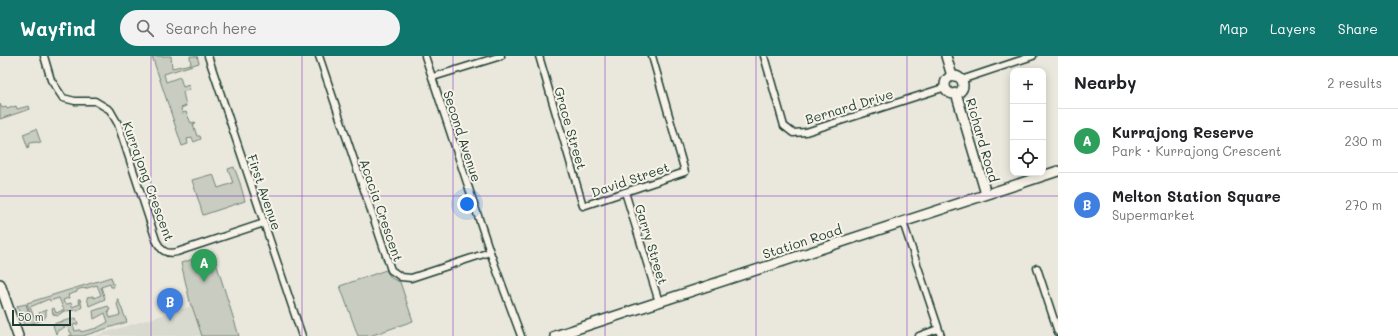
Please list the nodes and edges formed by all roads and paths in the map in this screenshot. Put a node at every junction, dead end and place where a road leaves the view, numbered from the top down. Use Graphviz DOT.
graph roads {
  1 [pos="44,56"];
  2 [pos="209,56"];
  3 [pos="319,56"];
  4 [pos="425,56"];
  5 [pos="501,56"];
  6 [pos="539,56"];
  7 [pos="652,56"];
  8 [pos="764,56"];
  9 [pos="946,56"];
  10 [pos="1033,56"];
  11 [pos="952,76"];
  12 [pos="432,77"];
  13 [pos="962,80"];
  14 [pos="946,87"];
  15 [pos="956,93"];
  16 [pos="1058,171"];
  17 [pos="625,192"];
  18 [pos="986,194"];
  19 [pos="583,206"];
  20 [pos="903,222"];
  21 [pos="264,223"];
  22 [pos="490,252"];
  23 [pos="1037,268"];
  24 [pos="0,284"];
  25 [pos="659,302"];
  26 [pos="938,329"];
  27 [pos="1058,332"];
  28 [pos="570,334"];
  29 [pos="18,336"];
  30 [pos="302,336"];
  31 [pos="521,336"];
  32 [pos="555,336"];
  33 [pos="919,336"];
  34 [pos="941,336"];
  1 -- 21 [label="street, Kurrajong Crescent"];
  2 -- 21 [label="street, First Avenue"];
  3 -- 22 [label="street, Acacia Crescent"];
  4 -- 12 [label="street, Second Avenue"];
  5 -- 12 [label="street"];
  6 -- 19 [label="street, Grace Street"];
  7 -- 17 [label="street, David Street"];
  8 -- 14 [label="street, Bernard Drive"];
  9 -- 11 [label="street"];
  10 -- 13 [label="street"];
  11 -- 13 [label="street"];
  11 -- 14 [label="street"];
  12 -- 22 [label="street, Second Avenue"];
  13 -- 15 [label="street"];
  14 -- 15 [label="street"];
  15 -- 18 [label="street, Richard Road"];
  16 -- 18 [label="street, Station Road"];
  17 -- 19 [label="street, David Street"];
  17 -- 25 [label="street, Garry Street"];
  18 -- 20 [label="street, Station Road"];
  20 -- 25 [label="street, Station Road"];
  20 -- 26 [label="street"];
  21 -- 30 [label="street, First Avenue"];
  22 -- 31 [label="street, Second Avenue"];
  23 -- 27 [label="street"];
  24 -- 29 [label="street"];
  25 -- 28 [label="street, Station Road"];
  26 -- 33 [label="street"];
  26 -- 34 [label="street"];
  28 -- 32 [label="street, Station Road"];
}
